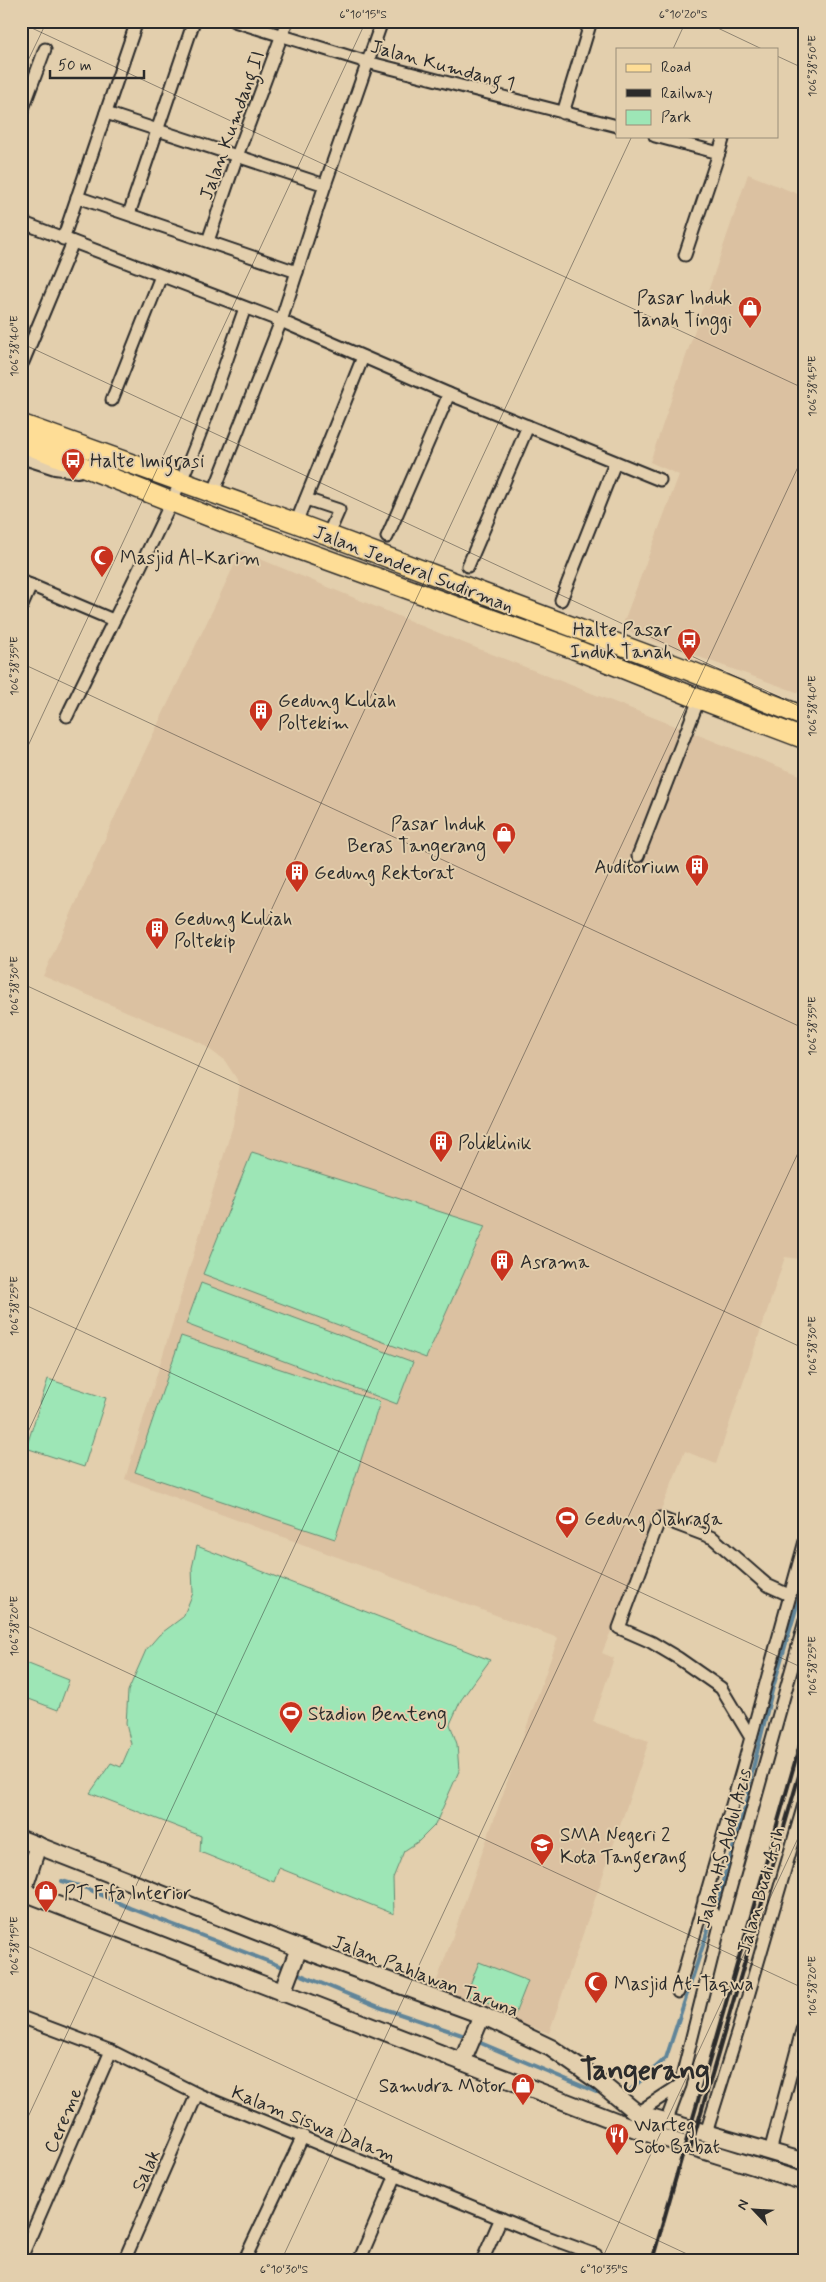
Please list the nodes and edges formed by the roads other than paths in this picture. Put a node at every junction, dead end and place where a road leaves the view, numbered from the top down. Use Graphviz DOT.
graph roads {
  1 [pos="137,21"];
  2 [pos="194,21"];
  3 [pos="234,21"];
  4 [pos="287,21"];
  5 [pos="382,21"];
  6 [pos="591,21"];
  7 [pos="282,35"];
  8 [pos="45,49"];
  9 [pos="367,62"];
  10 [pos="106,113"];
  11 [pos="563,113"];
  12 [pos="21,114"];
  13 [pos="616,126"];
  14 [pos="157,130"];
  15 [pos="662,138"];
  16 [pos="723,138"];
  17 [pos="718,153"];
  18 [pos="237,156"];
  19 [pos="325,185"];
  20 [pos="77,197"];
  21 [pos="129,214"];
  22 [pos="21,222"];
  23 [pos="68,241"];
  24 [pos="208,241"];
  25 [pos="685,255"];
  26 [pos="297,272"];
  27 [pos="161,276"];
  28 [pos="245,308"];
  29 [pos="281,321"];
  30 [pos="363,357"];
  31 [pos="23,362"];
  32 [pos="449,394"];
  33 [pos="112,400"];
  34 [pos="21,424"];
  35 [pos="528,426"];
  36 [pos="21,442"];
  37 [pos="21,455"];
  38 [pos="615,463"];
  39 [pos="90,469"];
  40 [pos="660,480"];
  41 [pos="180,481"];
  42 [pos="213,494"];
  43 [pos="306,499"];
  44 [pos="171,502"];
  45 [pos="296,523"];
  46 [pos="328,535"];
  47 [pos="387,537"];
  48 [pos="468,566"];
  49 [pos="26,583"];
  50 [pos="561,600"];
  51 [pos="21,608"];
  52 [pos="113,620"];
  53 [pos="699,699"];
  54 [pos="67,716"];
  55 [pos="805,716"];
  56 [pos="805,739"];
  57 [pos="638,856"];
  58 [pos="805,1541"];
  59 [pos="789,1594"];
  60 [pos="805,1621"];
  61 [pos="751,1738"];
  62 [pos="742,1770"];
  63 [pos="760,1780"];
  64 [pos="805,1801"];
  65 [pos="21,1839"];
  66 [pos="38,1845"];
  67 [pos="22,1891"];
  68 [pos="704,1899"];
  69 [pos="720,1925"];
  70 [pos="298,1953"];
  71 [pos="284,1988"];
  72 [pos="678,1992"];
  73 [pos="480,2019"];
  74 [pos="805,2019"];
  75 [pos="23,2021"];
  76 [pos="111,2051"];
  77 [pos="464,2058"];
  78 [pos="680,2085"];
  79 [pos="197,2094"];
  80 [pos="633,2110"];
  81 [pos="666,2122"];
  82 [pos="706,2133"];
  83 [pos="303,2136"];
  84 [pos="770,2152"];
  85 [pos="805,2162"];
  86 [pos="396,2175"];
  87 [pos="805,2182"];
  88 [pos="501,2218"];
  89 [pos="596,2255"];
  90 [pos="21,2258"];
  91 [pos="124,2261"];
  92 [pos="244,2261"];
  93 [pos="359,2261"];
  94 [pos="482,2261"];
  1 -- 10 [label="street"];
  2 -- 14 [label="street"];
  3 -- 7 [label="street, Jalan Kumdang 1"];
  4 -- 7 [label="street, Jalan Kumdang II"];
  5 -- 9 [label="street"];
  6 -- 11 [label="street"];
  7 -- 9 [label="street, Jalan Kumdang 1"];
  7 -- 18 [label="street, Jalan Kumdang II"];
  8 -- 12 [label="street"];
  9 -- 11 [label="street, Jalan Kumdang 1"];
  9 -- 19 [label="street"];
  10 -- 14 [label="street"];
  10 -- 20 [label="street"];
  11 -- 13 [label="street, Jalan Kumdang 1"];
  14 -- 18 [label="street"];
  14 -- 21 [label="street"];
  15 -- 17 [label="street"];
  16 -- 17 [label="street"];
  17 -- 25 [label="street"];
  18 -- 19 [label="street"];
  18 -- 24 [label="street, Jalan Kumdang II"];
  19 -- 26 [label="street"];
  20 -- 21 [label="street"];
  20 -- 23 [label="street"];
  21 -- 24 [label="street"];
  22 -- 23 [label="street"];
  23 -- 27 [label="street"];
  23 -- 31 [label="street"];
  24 -- 26 [label="street"];
  26 -- 29 [label="street"];
  27 -- 28 [label="street"];
  27 -- 33 [label="street"];
  28 -- 29 [label="street"];
  28 -- 41 [label="street"];
  29 -- 30 [label="street"];
  29 -- 42 [label="street"];
  30 -- 32 [label="street"];
  30 -- 43 [label="street"];
  32 -- 35 [label="street"];
  32 -- 47 [label="street"];
  34 -- 41 [label="main road, Jalan Jenderal Sudirman"];
  35 -- 38 [label="street"];
  35 -- 48 [label="street"];
  36 -- 39 [label="main road, Jalan Jenderal Sudirman"];
  37 -- 39 [label="main road, Jalan Jenderal Sudirman"];
  38 -- 40 [label="street"];
  38 -- 50 [label="street"];
  39 -- 44 [label="main road, Jalan Jenderal Sudirman"];
  41 -- 42 [label="main road, Jalan Jenderal Sudirman"];
  41 -- 44 [label="street"];
  42 -- 45 [label="main road, Jalan Jenderal Sudirman"];
  43 -- 45 [label="street"];
  43 -- 46 [label="street"];
  44 -- 52 [label="street"];
  44 -- 53 [label="main road, Jalan Jenderal Sudirman"];
  45 -- 46 [label="main road, Jalan Jenderal Sudirman"];
  46 -- 55 [label="main road, Jalan Jenderal Sudirman"];
  49 -- 51 [label="street"];
  49 -- 52 [label="street"];
  52 -- 54 [label="street"];
  53 -- 56 [label="main road, Jalan Jenderal Sudirman"];
  53 -- 57 [label="street"];
  58 -- 59 [label="street"];
  59 -- 61 [label="street"];
  59 -- 61 [label="street"];
  60 -- 63 [label="street, Jalan HS Abdul Azis"];
  61 -- 62 [label="street"];
  62 -- 63 [label="street"];
  62 -- 68 [label="street"];
  63 -- 69 [label="street, Jalan HS Abdul Azis"];
  64 -- 82 [label="street, Jalan Budi Asih"];
  65 -- 66 [label="main road, Jalan Pahlawan Taruna"];
  66 -- 67 [label="main road"];
  66 -- 70 [label="main road, Jalan Pahlawan Taruna"];
  67 -- 71 [label="main road"];
  68 -- 69 [label="street"];
  68 -- 72 [label="street"];
  69 -- 78 [label="street, Jalan HS Abdul Azis"];
  70 -- 71 [label="main road"];
  70 -- 73 [label="main road, Jalan Pahlawan Taruna"];
  71 -- 77 [label="main road"];
  73 -- 77 [label="main road"];
  73 -- 80 [label="main road, Jalan Pahlawan Taruna"];
  74 -- 84 [label="street"];
  75 -- 76 [label="street, Kalam Siswa Dalam"];
  76 -- 79 [label="street, Kalam Siswa Dalam"];
  76 -- 90 [label="street, Cereme"];
  77 -- 87 [label="main road"];
  78 -- 80 [label="street"];
  78 -- 81 [label="street, Jalan HS Abdul Azis"];
  79 -- 83 [label="street, Kalam Siswa Dalam"];
  79 -- 91 [label="street, Salak"];
  80 -- 81 [label="main road, Jalan Pahlawan Taruna"];
  81 -- 82 [label="main road, Jalan Pahlawan Taruna"];
  82 -- 84 [label="main road, Jalan Pahlawan Taruna"];
  83 -- 86 [label="street, Kalam Siswa Dalam"];
  83 -- 92 [label="street"];
  84 -- 85 [label="main road, Jalan Pahlawan Taruna"];
  86 -- 88 [label="street, Kalam Siswa Dalam"];
  86 -- 93 [label="street"];
  88 -- 89 [label="street, Kalam Siswa Dalam"];
  88 -- 94 [label="street"];
}
